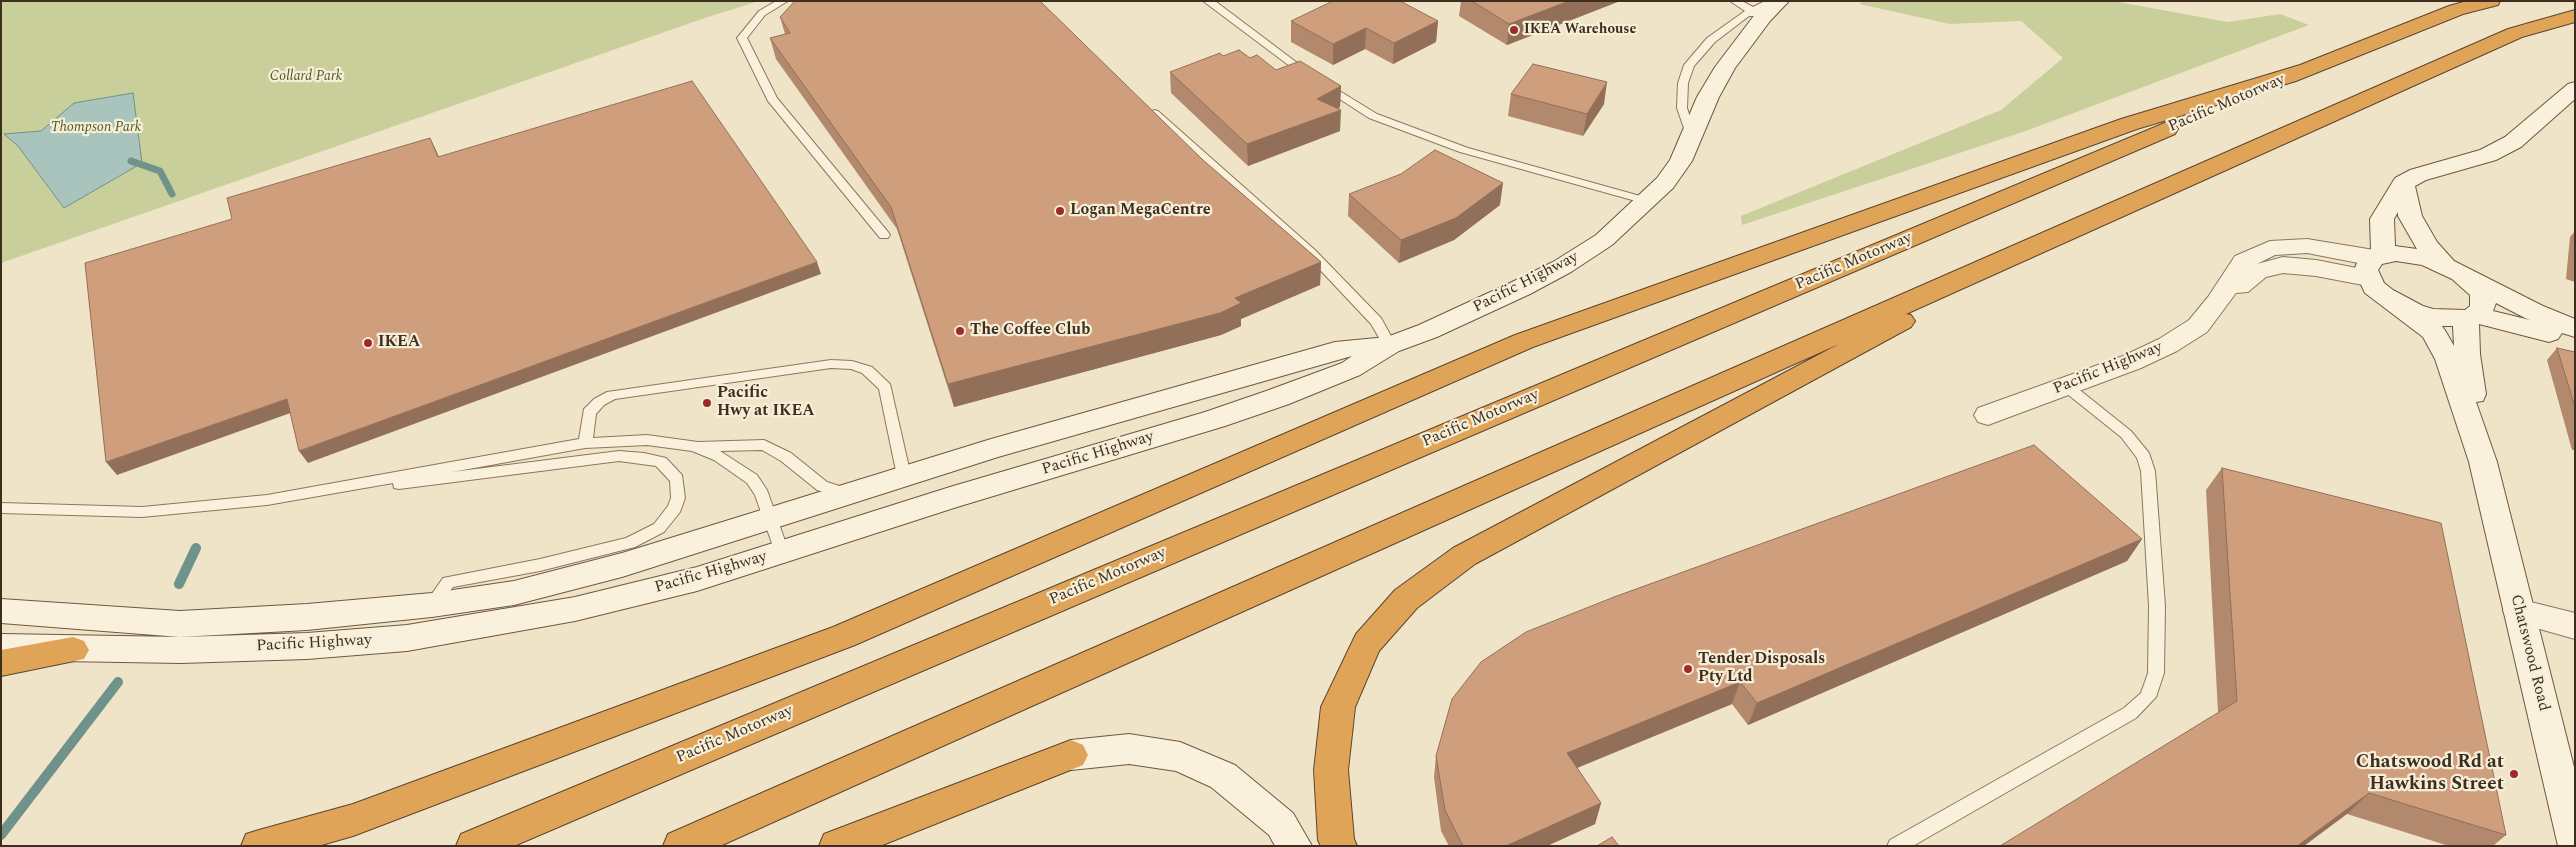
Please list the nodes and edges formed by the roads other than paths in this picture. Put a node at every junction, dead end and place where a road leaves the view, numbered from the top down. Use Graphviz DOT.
graph roads {
  1 [pos="783,1"];
  2 [pos="1208,1"];
  3 [pos="1735,1"];
  4 [pos="2491,1"];
  5 [pos="1767,8"];
  6 [pos="2575,16"];
  7 [pos="2306,70"];
  8 [pos="2575,88"];
  9 [pos="1148,107"];
  10 [pos="1691,135"];
  11 [pos="2403,183"];
  12 [pos="1647,201"];
  13 [pos="2058,234"];
  14 [pos="884,235"];
  15 [pos="2375,264"];
  16 [pos="2453,269"];
  17 [pos="2397,304"];
  18 [pos="2471,317"];
  19 [pos="2575,329"];
  20 [pos="2575,340"];
  21 [pos="1390,345"];
  22 [pos="2066,386"];
  23 [pos="1988,415"];
  24 [pos="585,444"];
  25 [pos="694,446"];
  26 [pos="2483,462"];
  27 [pos="904,476"];
  28 [pos="847,494"];
  29 [pos="285,495"];
  30 [pos="1,508"];
  31 [pos="772,518"];
  32 [pos="782,552"];
  33 [pos="432,605"];
  34 [pos="7,609"];
  35 [pos="2518,612"];
  36 [pos="2575,626"];
  37 [pos="1,647"];
  38 [pos="73,650"];
  39 [pos="1,663"];
  40 [pos="1071,755"];
  41 [pos="2575,843"];
  42 [pos="260,846"];
  43 [pos="474,846"];
  44 [pos="680,846"];
  45 [pos="837,846"];
  46 [pos="1294,846"];
  47 [pos="1339,846"];
  48 [pos="1896,846"];
  1 -- 14 [label="lane"];
  2 -- 12 [label="lane"];
  3 -- 5 [label="lane"];
  4 -- 7 [label="highway, Pacific Motorway"];
  5 -- 10 [label="street, Pacific Highway"];
  5 -- 10 [label="lane"];
  6 -- 13 [label="highway"];
  7 -- 42 [label="highway"];
  7 -- 43 [label="highway, Pacific Motorway"];
  8 -- 11 [label="street"];
  9 -- 21 [label="lane"];
  10 -- 12 [label="street, Pacific Highway"];
  11 -- 15 [label="street"];
  11 -- 16 [label="street"];
  12 -- 21 [label="street, Pacific Highway"];
  13 -- 44 [label="highway"];
  13 -- 47 [label="highway"];
  15 -- 16 [label="street, Pacific Highway"];
  15 -- 17 [label="street, Chatswood Road"];
  15 -- 22 [label="street, Pacific Highway"];
  16 -- 18 [label="street, Chatswood Road"];
  16 -- 19 [label="street"];
  17 -- 18 [label="street"];
  17 -- 26 [label="street, Chatswood Road"];
  18 -- 20 [label="street"];
  18 -- 26 [label="street, Chatswood Road"];
  21 -- 27 [label="street, Pacific Highway"];
  21 -- 32 [label="street, Pacific Highway"];
  22 -- 23 [label="street, Pacific Highway"];
  22 -- 48 [label="lane"];
  24 -- 25 [label="lane"];
  24 -- 27 [label="lane"];
  24 -- 29 [label="lane"];
  25 -- 28 [label="lane"];
  25 -- 31 [label="lane"];
  26 -- 35 [label="street, Chatswood Road"];
  27 -- 28 [label="street, Pacific Highway"];
  28 -- 31 [label="street, Pacific Highway"];
  29 -- 30 [label="lane"];
  29 -- 33 [label="lane"];
  31 -- 32 [label="lane"];
  31 -- 33 [label="street, Pacific Highway"];
  32 -- 38 [label="street, Pacific Highway"];
  33 -- 34 [label="street, Pacific Highway"];
  35 -- 36 [label="street"];
  35 -- 41 [label="street, Chatswood Road"];
  37 -- 38 [label="street, Pacific Highway"];
  38 -- 39 [label="highway"];
  40 -- 45 [label="highway"];
  40 -- 46 [label="street"];
}
